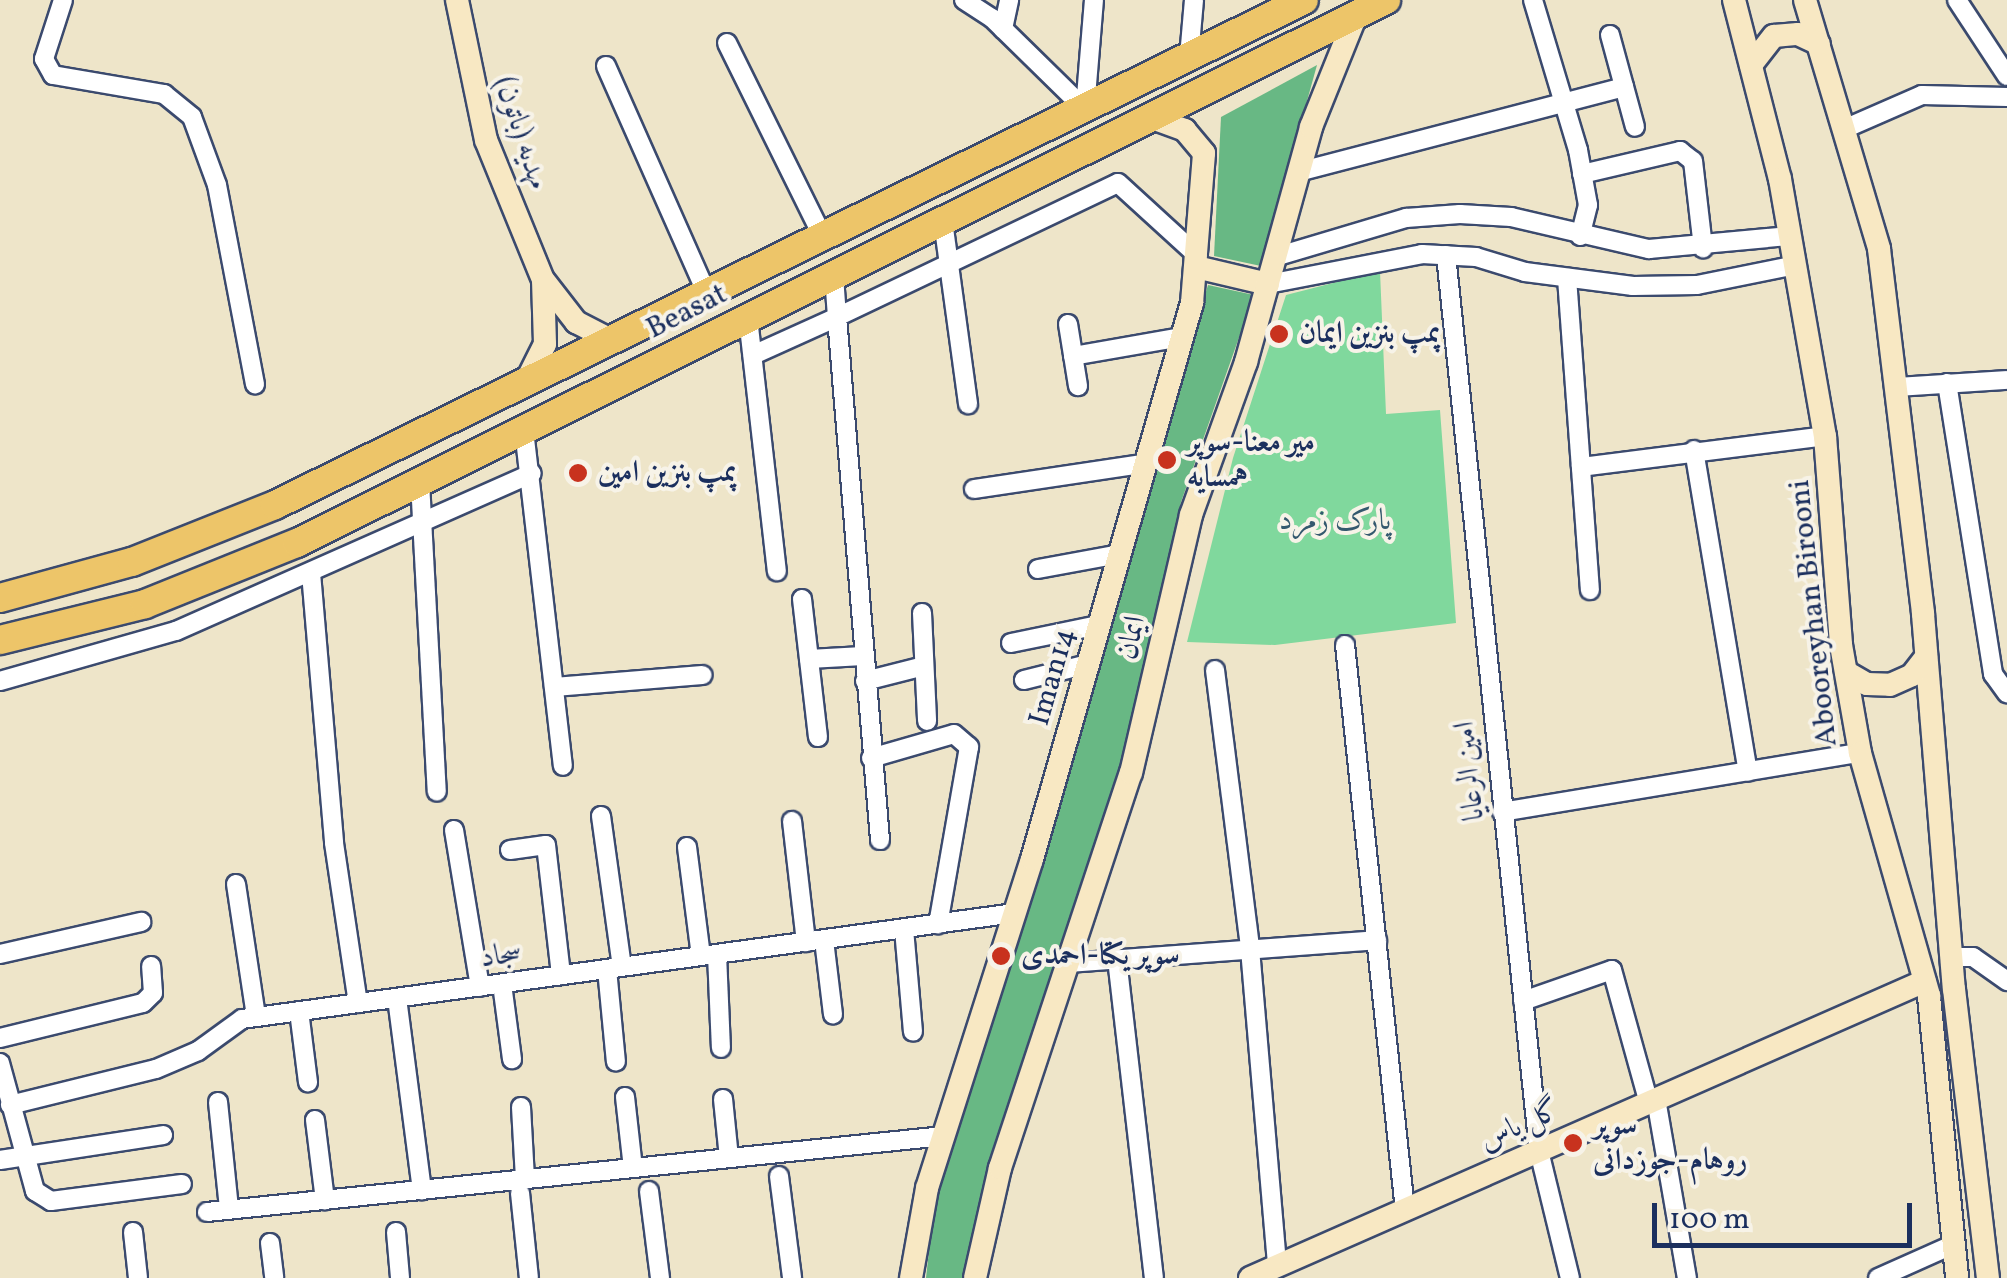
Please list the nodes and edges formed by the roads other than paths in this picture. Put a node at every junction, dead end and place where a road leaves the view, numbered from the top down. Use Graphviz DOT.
graph roads {
  1 [pos="63,0"];
  2 [pos="457,0"];
  3 [pos="964,0"];
  4 [pos="1009,0"];
  5 [pos="1094,0"];
  6 [pos="1194,0"];
  7 [pos="1304,0"];
  8 [pos="1386,0"];
  9 [pos="1533,0"];
  10 [pos="1734,0"];
  11 [pos="1805,0"];
  12 [pos="1957,0"];
  13 [pos="1276,7"];
  14 [pos="1356,15"];
  15 [pos="1004,30"];
  16 [pos="1610,35"];
  17 [pos="727,43"];
  18 [pos="1819,44"];
  19 [pos="1189,57"];
  20 [pos="1750,65"];
  21 [pos="606,66"];
  22 [pos="2007,76"];
  23 [pos="1624,87"];
  24 [pos="2007,98"];
  25 [pos="1564,106"];
  26 [pos="1085,110"];
  27 [pos="1149,116"];
  28 [pos="1635,127"];
  29 [pos="1844,128"];
  30 [pos="1298,172"];
  31 [pos="1582,174"];
  32 [pos="942,222"];
  33 [pos="1580,236"];
  34 [pos="1790,236"];
  35 [pos="824,239"];
  36 [pos="1702,248"];
  37 [pos="1446,256"];
  38 [pos="1275,257"];
  39 [pos="1197,261"];
  40 [pos="948,265"];
  41 [pos="1796,265"];
  42 [pos="834,276"];
  43 [pos="1566,278"];
  44 [pos="543,280"];
  45 [pos="1268,284"];
  46 [pos="708,296"];
  47 [pos="837,317"];
  48 [pos="748,318"];
  49 [pos="1068,324"];
  50 [pos="1182,337"];
  51 [pos="613,341"];
  52 [pos="752,356"];
  53 [pos="1073,356"];
  54 [pos="2007,380"];
  55 [pos="1947,383"];
  56 [pos="254,384"];
  57 [pos="525,384"];
  58 [pos="1078,386"];
  59 [pos="1898,387"];
  60 [pos="968,404"];
  61 [pos="524,430"];
  62 [pos="1825,436"];
  63 [pos="1694,450"];
  64 [pos="1147,464"];
  65 [pos="1581,466"];
  66 [pos="532,473"];
  67 [pos="420,482"];
  68 [pos="974,488"];
  69 [pos="424,519"];
  70 [pos="1120,554"];
  71 [pos="1038,569"];
  72 [pos="777,570"];
  73 [pos="310,573"];
  74 [pos="1590,590"];
  75 [pos="12,595"];
  76 [pos="802,598"];
  77 [pos="922,612"];
  78 [pos="1099,625"];
  79 [pos="34,633"];
  80 [pos="0,640"];
  81 [pos="1011,643"];
  82 [pos="1344,645"];
  83 [pos="863,656"];
  84 [pos="1926,657"];
  85 [pos="809,660"];
  86 [pos="1088,664"];
  87 [pos="924,666"];
  88 [pos="1215,670"];
  89 [pos="1846,672"];
  90 [pos="702,675"];
  91 [pos="0,680"];
  92 [pos="1024,680"];
  93 [pos="865,681"];
  94 [pos="554,686"];
  95 [pos="2007,693"];
  96 [pos="927,721"];
  97 [pos="818,737"];
  98 [pos="1860,753"];
  99 [pos="871,758"];
  100 [pos="562,766"];
  101 [pos="1748,772"];
  102 [pos="437,792"];
  103 [pos="1502,812"];
  104 [pos="600,816"];
  105 [pos="792,821"];
  106 [pos="454,830"];
  107 [pos="880,840"];
  108 [pos="687,847"];
  109 [pos="510,850"];
  110 [pos="236,884"];
  111 [pos="1014,914"];
  112 [pos="141,922"];
  113 [pos="938,924"];
  114 [pos="904,928"];
  115 [pos="1377,940"];
  116 [pos="815,941"];
  117 [pos="1250,950"];
  118 [pos="0,954"];
  119 [pos="709,955"];
  120 [pos="1951,957"];
  121 [pos="1117,959"];
  122 [pos="1067,963"];
  123 [pos="151,966"];
  124 [pos="614,968"];
  125 [pos="561,976"];
  126 [pos="1925,981"];
  127 [pos="2007,981"];
  128 [pos="502,984"];
  129 [pos="480,987"];
  130 [pos="397,998"];
  131 [pos="1523,1001"];
  132 [pos="358,1004"];
  133 [pos="299,1011"];
  134 [pos="832,1014"];
  135 [pos="256,1017"];
  136 [pos="913,1032"];
  137 [pos="0,1038"];
  138 [pos="722,1048"];
  139 [pos="512,1059"];
  140 [pos="616,1062"];
  141 [pos="0,1063"];
  142 [pos="308,1082"];
  143 [pos="624,1097"];
  144 [pos="723,1099"];
  145 [pos="1652,1101"];
  146 [pos="218,1102"];
  147 [pos="10,1105"];
  148 [pos="521,1107"];
  149 [pos="315,1120"];
  150 [pos="162,1135"];
  151 [pos="944,1136"];
  152 [pos="1540,1150"];
  153 [pos="25,1155"];
  154 [pos="729,1158"];
  155 [pos="0,1160"];
  156 [pos="633,1168"];
  157 [pos="780,1176"];
  158 [pos="182,1184"];
  159 [pos="522,1186"];
  160 [pos="422,1190"];
  161 [pos="649,1191"];
  162 [pos="325,1200"];
  163 [pos="229,1210"];
  164 [pos="1405,1210"];
  165 [pos="207,1212"];
  166 [pos="132,1232"];
  167 [pos="396,1232"];
  168 [pos="270,1242"];
  169 [pos="1952,1244"];
  170 [pos="1276,1266"];
  171 [pos="138,1278"];
  172 [pos="274,1278"];
  173 [pos="400,1278"];
  174 [pos="529,1278"];
  175 [pos="660,1278"];
  176 [pos="792,1278"];
  177 [pos="911,1278"];
  178 [pos="976,1278"];
  179 [pos="1154,1278"];
  180 [pos="1250,1278"];
  181 [pos="1570,1278"];
  182 [pos="1687,1278"];
  183 [pos="1878,1278"];
  184 [pos="1956,1278"];
  185 [pos="1988,1278"];
  1 -- 56 [label="street"];
  2 -- 44 [label="main road, مهدیه (باتون)"];
  3 -- 15 [label="street"];
  4 -- 15 [label="street"];
  5 -- 26 [label="street"];
  6 -- 19 [label="street"];
  7 -- 13 [label="main road, Beasat"];
  8 -- 14 [label="main road, Beasat"];
  9 -- 25 [label="street"];
  10 -- 20 [label="main road, Abooreyhan Birooni"];
  11 -- 18 [label="main road"];
  12 -- 22 [label="street"];
  13 -- 19 [label="main road, Beasat"];
  14 -- 27 [label="main road, Beasat"];
  14 -- 30 [label="main road, ایمان"];
  15 -- 26 [label="street"];
  16 -- 23 [label="street"];
  17 -- 35 [label="street"];
  18 -- 20 [label="main road"];
  18 -- 29 [label="main road"];
  19 -- 26 [label="main road, Beasat"];
  20 -- 34 [label="main road, Abooreyhan Birooni"];
  21 -- 46 [label="street"];
  23 -- 25 [label="street"];
  23 -- 28 [label="street"];
  24 -- 29 [label="street"];
  25 -- 30 [label="street"];
  25 -- 31 [label="street"];
  26 -- 35 [label="main road, Beasat"];
  27 -- 32 [label="main road, Beasat"];
  27 -- 39 [label="main road, Iman14"];
  29 -- 59 [label="main road"];
  30 -- 38 [label="main road, ایمان"];
  31 -- 33 [label="street"];
  31 -- 36 [label="street"];
  32 -- 40 [label="street"];
  32 -- 42 [label="main road, Beasat"];
  33 -- 36 [label="street"];
  33 -- 38 [label="street"];
  34 -- 36 [label="street"];
  34 -- 41 [label="main road, Abooreyhan Birooni"];
  35 -- 46 [label="main road, Beasat"];
  37 -- 43 [label="street"];
  37 -- 45 [label="street"];
  37 -- 103 [label="street, امین الرعایا"];
  38 -- 45 [label="main road, ایمان"];
  39 -- 40 [label="street"];
  39 -- 45 [label="main road"];
  39 -- 50 [label="main road, Iman14"];
  40 -- 47 [label="street"];
  40 -- 60 [label="street"];
  41 -- 43 [label="street"];
  41 -- 62 [label="main road, Abooreyhan Birooni"];
  42 -- 47 [label="street"];
  42 -- 48 [label="main road, Beasat"];
  43 -- 65 [label="street"];
  44 -- 51 [label="main road, مهدیه (باتون)"];
  44 -- 57 [label="main road, مهدیه (باتون)"];
  45 -- 122 [label="main road, ایمان"];
  46 -- 51 [label="main road, Beasat"];
  47 -- 52 [label="street"];
  47 -- 83 [label="street"];
  48 -- 52 [label="street"];
  48 -- 61 [label="main road, Beasat"];
  49 -- 53 [label="street"];
  50 -- 53 [label="street"];
  50 -- 64 [label="main road, Iman14"];
  51 -- 57 [label="main road, Beasat"];
  52 -- 72 [label="street"];
  53 -- 58 [label="street"];
  54 -- 55 [label="street"];
  55 -- 59 [label="street"];
  55 -- 95 [label="street"];
  57 -- 75 [label="main road, Beasat"];
  59 -- 84 [label="main road"];
  61 -- 66 [label="street"];
  61 -- 67 [label="main road, Beasat"];
  62 -- 63 [label="street"];
  62 -- 89 [label="main road, Abooreyhan Birooni"];
  63 -- 65 [label="street"];
  63 -- 101 [label="street"];
  64 -- 68 [label="street"];
  64 -- 70 [label="main road, Iman14"];
  65 -- 74 [label="street"];
  66 -- 69 [label="street"];
  66 -- 94 [label="street"];
  67 -- 69 [label="street"];
  67 -- 79 [label="main road, Beasat"];
  69 -- 73 [label="street"];
  69 -- 102 [label="street"];
  70 -- 71 [label="street"];
  70 -- 78 [label="main road, Iman14"];
  73 -- 91 [label="street"];
  73 -- 132 [label="street"];
  75 -- 79 [label="main road"];
  76 -- 85 [label="street"];
  77 -- 87 [label="street"];
  78 -- 81 [label="street"];
  78 -- 86 [label="main road, Iman14"];
  79 -- 80 [label="main road, Beasat"];
  82 -- 115 [label="street"];
  83 -- 85 [label="street"];
  83 -- 93 [label="street"];
  84 -- 89 [label="main road"];
  84 -- 120 [label="main road"];
  85 -- 97 [label="street"];
  86 -- 92 [label="street"];
  86 -- 111 [label="main road, Iman14"];
  87 -- 93 [label="street"];
  87 -- 96 [label="street"];
  88 -- 117 [label="street"];
  89 -- 98 [label="main road, Abooreyhan Birooni"];
  90 -- 94 [label="street"];
  93 -- 99 [label="street"];
  94 -- 100 [label="street"];
  98 -- 101 [label="street"];
  98 -- 126 [label="main road, Abooreyhan Birooni"];
  99 -- 107 [label="street"];
  99 -- 113 [label="street"];
  101 -- 103 [label="street"];
  103 -- 131 [label="street, امین الرعایا"];
  104 -- 124 [label="street"];
  105 -- 116 [label="street"];
  106 -- 129 [label="street"];
  108 -- 119 [label="street"];
  109 -- 125 [label="street"];
  110 -- 135 [label="street"];
  111 -- 113 [label="street, سجاد"];
  111 -- 151 [label="main road, Iman14"];
  112 -- 118 [label="street"];
  113 -- 114 [label="street, سجاد"];
  114 -- 116 [label="street, سجاد"];
  114 -- 136 [label="street"];
  115 -- 117 [label="street"];
  115 -- 164 [label="street"];
  116 -- 119 [label="street, سجاد"];
  116 -- 134 [label="street"];
  117 -- 121 [label="street"];
  117 -- 170 [label="street"];
  119 -- 124 [label="street, سجاد"];
  119 -- 138 [label="street"];
  120 -- 127 [label="street"];
  120 -- 185 [label="main road"];
  121 -- 122 [label="street"];
  121 -- 179 [label="street"];
  122 -- 178 [label="main road, ایمان"];
  123 -- 137 [label="street"];
  124 -- 125 [label="street, سجاد"];
  124 -- 140 [label="street"];
  125 -- 128 [label="street, سجاد"];
  126 -- 145 [label="main road, گل یاس"];
  126 -- 169 [label="main road, Abooreyhan Birooni"];
  128 -- 129 [label="street, سجاد"];
  128 -- 139 [label="street"];
  129 -- 130 [label="street, سجاد"];
  130 -- 132 [label="street, سجاد"];
  130 -- 160 [label="street"];
  131 -- 145 [label="street"];
  131 -- 152 [label="street, امین الرعایا"];
  132 -- 133 [label="street, سجاد"];
  133 -- 135 [label="street, سجاد"];
  133 -- 142 [label="street"];
  135 -- 147 [label="street, سجاد"];
  141 -- 147 [label="street"];
  143 -- 156 [label="street"];
  144 -- 154 [label="street"];
  145 -- 152 [label="main road, گل یاس"];
  145 -- 182 [label="street"];
  146 -- 163 [label="street"];
  147 -- 153 [label="street"];
  148 -- 159 [label="street"];
  149 -- 162 [label="street"];
  150 -- 153 [label="street"];
  151 -- 154 [label="street"];
  151 -- 177 [label="main road, Iman14"];
  152 -- 164 [label="main road, گل یاس"];
  152 -- 181 [label="street, امین الرعایا"];
  153 -- 155 [label="street"];
  153 -- 158 [label="street"];
  154 -- 156 [label="street"];
  156 -- 159 [label="street"];
  157 -- 176 [label="street"];
  159 -- 160 [label="street"];
  159 -- 174 [label="street"];
  160 -- 162 [label="street"];
  161 -- 175 [label="street"];
  162 -- 163 [label="street"];
  163 -- 165 [label="street"];
  164 -- 170 [label="main road, گل یاس"];
  166 -- 171 [label="street"];
  167 -- 173 [label="street"];
  168 -- 172 [label="street"];
  169 -- 183 [label="street"];
  169 -- 184 [label="main road, Abooreyhan Birooni"];
  170 -- 180 [label="main road, گل یاس"];
}
